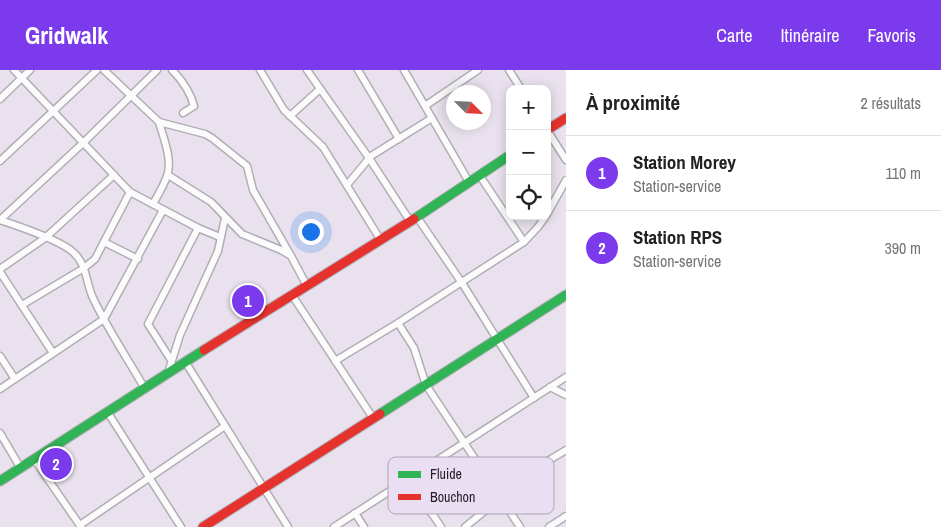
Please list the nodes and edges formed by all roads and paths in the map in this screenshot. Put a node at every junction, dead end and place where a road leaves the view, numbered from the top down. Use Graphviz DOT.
graph roads {
  1 [pos="14,70"];
  2 [pos="30,70"];
  3 [pos="97,70"];
  4 [pos="104,70"];
  5 [pos="157,70"];
  6 [pos="260,70"];
  7 [pos="307,70"];
  8 [pos="358,70"];
  9 [pos="404,70"];
  10 [pos="478,70"];
  11 [pos="509,70"];
  12 [pos="174,71"];
  13 [pos="22,78"];
  14 [pos="518,85"];
  15 [pos="320,89"];
  16 [pos="131,96"];
  17 [pos="0,98"];
  18 [pos="425,106"];
  19 [pos="52,112"];
  20 [pos="183,113"];
  21 [pos="290,116"];
  22 [pos="432,118"];
  23 [pos="566,118"];
  24 [pos="159,122"];
  25 [pos="551,127"];
  26 [pos="551,136"];
  27 [pos="399,139"];
  28 [pos="83,142"];
  29 [pos="369,158"];
  30 [pos="506,158"];
  31 [pos="566,160"];
  32 [pos="0,161"];
  33 [pos="114,175"];
  34 [pos="168,175"];
  35 [pos="480,176"];
  36 [pos="566,180"];
  37 [pos="469,182"];
  38 [pos="346,185"];
  39 [pos="130,192"];
  40 [pos="153,204"];
  41 [pos="551,206"];
  42 [pos="164,210"];
  43 [pos="225,218"];
  44 [pos="413,219"];
  45 [pos="0,220"];
  46 [pos="543,220"];
  47 [pos="198,228"];
  48 [pos="220,237"];
  49 [pos="45,238"];
  50 [pos="380,239"];
  51 [pos="104,242"];
  52 [pos="524,242"];
  53 [pos="291,256"];
  54 [pos="138,259"];
  55 [pos="84,268"];
  56 [pos="0,270"];
  57 [pos="462,283"];
  58 [pos="307,286"];
  59 [pos="292,295"];
  60 [pos="566,295"];
  61 [pos="22,305"];
  62 [pos="104,319"];
  63 [pos="398,323"];
  64 [pos="497,340"];
  65 [pos="52,353"];
  66 [pos="0,356"];
  67 [pos="171,360"];
  68 [pos="335,361"];
  69 [pos="186,363"];
  70 [pos="168,375"];
  71 [pos="566,377"];
  72 [pos="15,379"];
  73 [pos="426,385"];
  74 [pos="550,387"];
  75 [pos="0,389"];
  76 [pos="145,389"];
  77 [pos="566,395"];
  78 [pos="534,398"];
  79 [pos="108,413"];
  80 [pos="373,418"];
  81 [pos="225,426"];
  82 [pos="0,434"];
  83 [pos="464,443"];
  84 [pos="566,450"];
  85 [pos="443,457"];
  86 [pos="473,457"];
  87 [pos="554,457"];
  88 [pos="34,459"];
  89 [pos="20,467"];
  90 [pos="149,478"];
  91 [pos="0,481"];
  92 [pos="264,488"];
  93 [pos="388,492"];
  94 [pos="355,513"];
  95 [pos="432,514"];
  96 [pos="481,514"];
  97 [pos="511,514"];
  98 [pos="566,516"];
  99 [pos="81,526"];
  100 [pos="181,527"];
  101 [pos="203,527"];
  102 [pos="288,527"];
  103 [pos="334,527"];
  104 [pos="364,527"];
  105 [pos="441,527"];
  106 [pos="464,527"];
  107 [pos="520,527"];
  108 [pos="549,527"];
  1 -- 13 [label="street"];
  2 -- 13 [label="street"];
  3 -- 19 [label="street"];
  4 -- 16 [label="street"];
  5 -- 16 [label="street"];
  6 -- 21 [label="street"];
  7 -- 15 [label="street"];
  8 -- 27 [label="street"];
  9 -- 18 [label="street"];
  10 -- 18 [label="street"];
  11 -- 14 [label="street"];
  12 -- 20 [label="street"];
  13 -- 17 [label="street"];
  13 -- 19 [label="street"];
  15 -- 21 [label="street"];
  15 -- 29 [label="street"];
  16 -- 24 [label="street"];
  16 -- 28 [label="street"];
  18 -- 22 [label="street"];
  19 -- 28 [label="street"];
  19 -- 32 [label="street"];
  21 -- 38 [label="street"];
  22 -- 27 [label="street"];
  22 -- 37 [label="street"];
  23 -- 25 [label="main road"];
  24 -- 34 [label="street"];
  24 -- 53 [label="street"];
  26 -- 31 [label="street"];
  27 -- 29 [label="street"];
  28 -- 33 [label="street"];
  28 -- 45 [label="street"];
  29 -- 38 [label="street"];
  29 -- 44 [label="street"];
  30 -- 35 [label="main road"];
  33 -- 39 [label="street"];
  33 -- 49 [label="street"];
  34 -- 40 [label="street"];
  34 -- 43 [label="street"];
  35 -- 37 [label="main road"];
  35 -- 52 [label="street"];
  36 -- 41 [label="street"];
  37 -- 44 [label="main road"];
  38 -- 50 [label="street"];
  39 -- 40 [label="street"];
  39 -- 51 [label="street"];
  40 -- 42 [label="street"];
  42 -- 47 [label="street"];
  42 -- 54 [label="street"];
  43 -- 48 [label="street"];
  43 -- 53 [label="street"];
  44 -- 50 [label="main road"];
  44 -- 57 [label="street"];
  45 -- 49 [label="street"];
  46 -- 52 [label="street"];
  47 -- 48 [label="street"];
  47 -- 67 [label="street"];
  48 -- 67 [label="street"];
  49 -- 55 [label="street"];
  49 -- 56 [label="street"];
  50 -- 58 [label="main road"];
  51 -- 54 [label="street"];
  51 -- 55 [label="street"];
  52 -- 57 [label="street"];
  53 -- 58 [label="street"];
  54 -- 62 [label="street"];
  55 -- 61 [label="street"];
  55 -- 62 [label="street"];
  56 -- 61 [label="street"];
  57 -- 63 [label="street"];
  57 -- 64 [label="street"];
  58 -- 59 [label="main road"];
  59 -- 68 [label="street"];
  59 -- 69 [label="main road"];
  60 -- 64 [label="main road"];
  61 -- 65 [label="street"];
  62 -- 65 [label="street"];
  62 -- 76 [label="street"];
  63 -- 68 [label="street"];
  63 -- 73 [label="street"];
  64 -- 73 [label="main road"];
  64 -- 78 [label="street"];
  65 -- 72 [label="street"];
  66 -- 72 [label="street"];
  67 -- 70 [label="street"];
  68 -- 80 [label="street"];
  69 -- 70 [label="main road"];
  69 -- 81 [label="street"];
  70 -- 76 [label="main road"];
  71 -- 74 [label="street"];
  72 -- 75 [label="street"];
  73 -- 80 [label="main road"];
  73 -- 83 [label="street"];
  74 -- 77 [label="street"];
  74 -- 78 [label="street"];
  76 -- 79 [label="main road"];
  78 -- 83 [label="street"];
  79 -- 88 [label="main road"];
  79 -- 90 [label="street"];
  80 -- 92 [label="main road"];
  81 -- 90 [label="street"];
  81 -- 92 [label="street"];
  82 -- 89 [label="street"];
  83 -- 85 [label="street"];
  83 -- 86 [label="street"];
  84 -- 87 [label="street"];
  88 -- 89 [label="main road"];
  88 -- 99 [label="street"];
  89 -- 91 [label="main road"];
  90 -- 99 [label="street"];
  90 -- 100 [label="street"];
  92 -- 101 [label="main road"];
  92 -- 102 [label="street"];
  93 -- 94 [label="street"];
  94 -- 103 [label="street"];
  94 -- 104 [label="street"];
  95 -- 105 [label="street"];
  96 -- 106 [label="street"];
  97 -- 107 [label="street"];
  98 -- 108 [label="street"];
}
